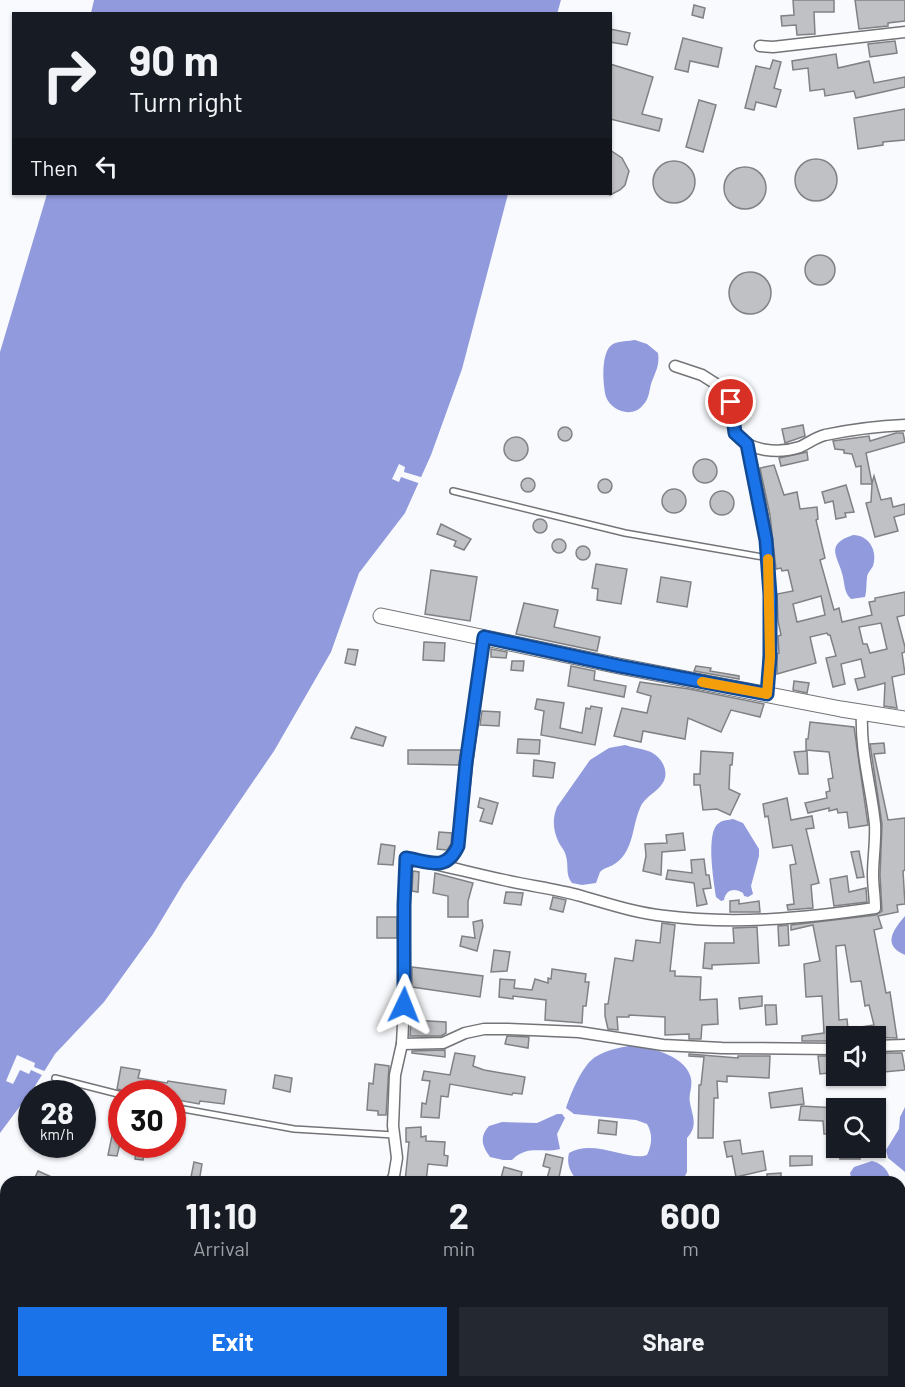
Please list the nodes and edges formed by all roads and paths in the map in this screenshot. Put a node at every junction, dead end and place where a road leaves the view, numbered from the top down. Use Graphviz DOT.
graph roads {
  1 [pos="905,32"];
  2 [pos="760,46"];
  3 [pos="675,366"];
  4 [pos="905,425"];
  5 [pos="747,444"];
  6 [pos="453,491"];
  7 [pos="768,558"];
  8 [pos="381,616"];
  9 [pos="484,637"];
  10 [pos="767,694"];
  11 [pos="862,712"];
  12 [pos="905,719"];
  13 [pos="442,864"];
  14 [pos="402,1044"];
  15 [pos="905,1045"];
  16 [pos="886,1046"];
  17 [pos="826,1049"];
  18 [pos="55,1078"];
  19 [pos="108,1091"];
  20 [pos="186,1110"];
  21 [pos="394,1135"];
  22 [pos="394,1176"];
  1 -- 2 [label="street"];
  3 -- 5 [label="street"];
  4 -- 5 [label="street"];
  5 -- 7 [label="street"];
  6 -- 7 [label="lane"];
  7 -- 10 [label="street"];
  8 -- 9 [label="street"];
  9 -- 10 [label="street"];
  9 -- 13 [label="street"];
  10 -- 11 [label="street"];
  11 -- 12 [label="street"];
  11 -- 13 [label="street"];
  13 -- 14 [label="street"];
  14 -- 17 [label="street"];
  14 -- 21 [label="street"];
  15 -- 16 [label="street"];
  18 -- 19 [label="lane"];
  20 -- 21 [label="lane"];
  21 -- 22 [label="street"];
}
